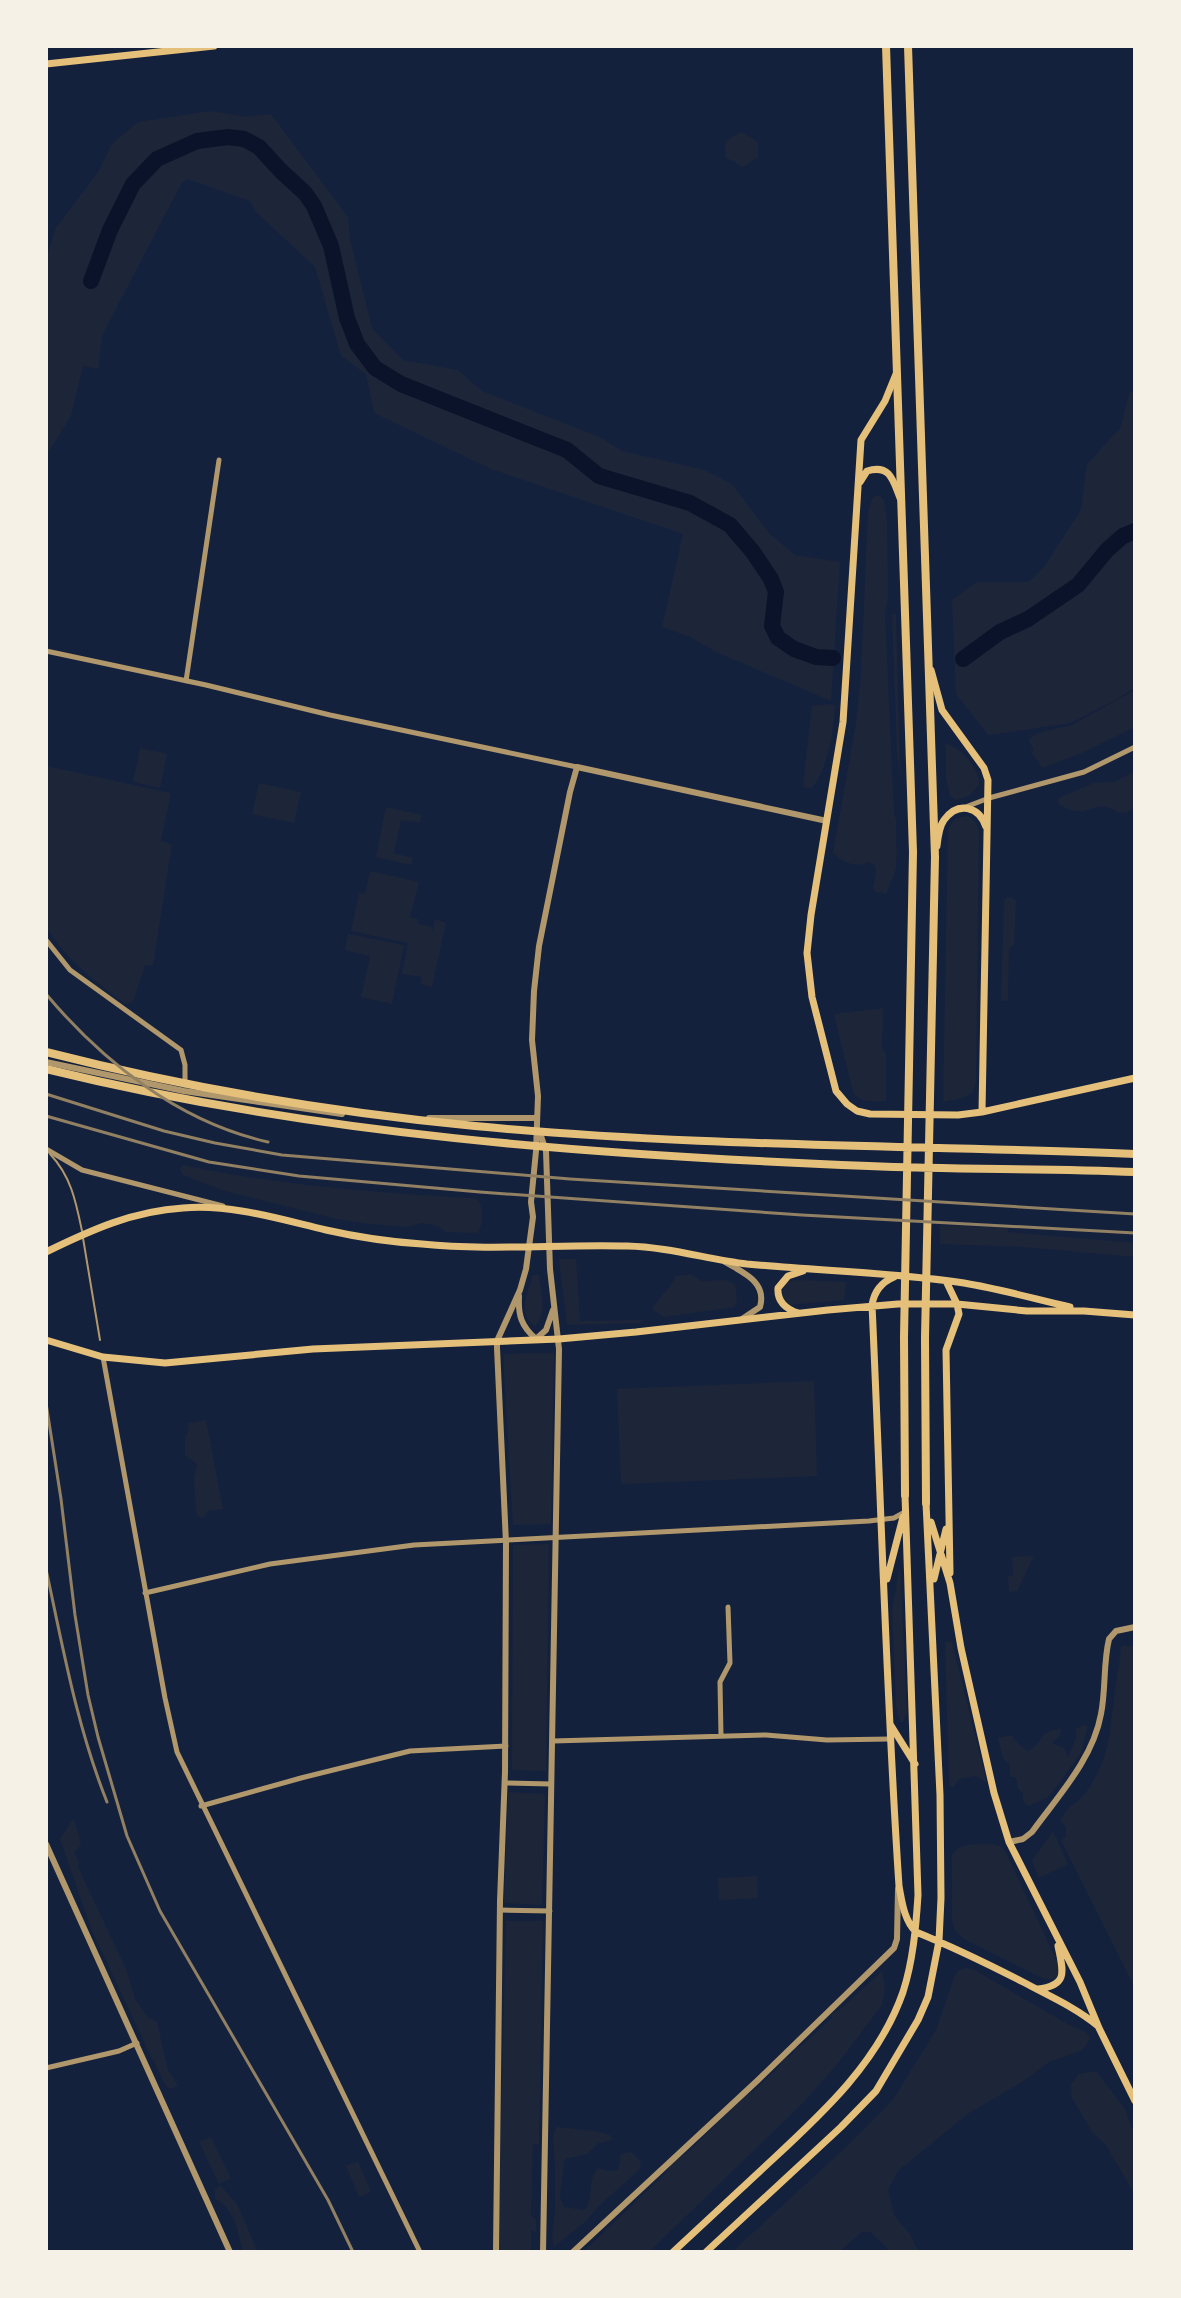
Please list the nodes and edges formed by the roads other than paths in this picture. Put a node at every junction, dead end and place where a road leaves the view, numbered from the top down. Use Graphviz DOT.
graph roads {
  1 [pos="214,46"];
  2 [pos="886,46"];
  3 [pos="908,46"];
  4 [pos="46,64"];
  5 [pos="897,372"];
  6 [pos="219,460"];
  7 [pos="858,488"];
  8 [pos="903,505"];
  9 [pos="46,651"];
  10 [pos="929,660"];
  11 [pos="186,681"];
  12 [pos="1135,747"];
  13 [pos="577,767"];
  14 [pos="989,798"];
  15 [pos="962,809"];
  16 [pos="827,821"];
  17 [pos="988,833"];
  18 [pos="935,857"];
  19 [pos="46,940"];
  20 [pos="46,1052"];
  21 [pos="46,1062"];
  22 [pos="46,1069"];
  23 [pos="1135,1078"];
  24 [pos="184,1091"];
  25 [pos="982,1112"];
  26 [pos="537,1118"];
  27 [pos="46,1150"];
  28 [pos="1135,1154"];
  29 [pos="1135,1172"];
  30 [pos="240,1210"];
  31 [pos="82,1234"];
  32 [pos="550,1247"];
  33 [pos="529,1248"];
  34 [pos="46,1252"];
  35 [pos="723,1260"];
  36 [pos="813,1269"];
  37 [pos="896,1276"];
  38 [pos="946,1281"];
  39 [pos="520,1290"];
  40 [pos="957,1304"];
  41 [pos="872,1305"];
  42 [pos="554,1307"];
  43 [pos="1084,1311"];
  44 [pos="800,1314"];
  45 [pos="1135,1315"];
  46 [pos="731,1323"];
  47 [pos="536,1339"];
  48 [pos="559,1339"];
  49 [pos="46,1340"];
  50 [pos="100,1340"];
  51 [pos="497,1341"];
  52 [pos="103,1357"];
  53 [pos="905,1495"];
  54 [pos="926,1503"];
  55 [pos="903,1513"];
  56 [pos="882,1519"];
  57 [pos="949,1519"];
  58 [pos="556,1536"];
  59 [pos="506,1539"];
  60 [pos="940,1551"];
  61 [pos="950,1583"];
  62 [pos="145,1593"];
  63 [pos="932,1596"];
  64 [pos="884,1600"];
  65 [pos="728,1607"];
  66 [pos="1135,1627"];
  67 [pos="889,1722"];
  68 [pos="721,1736"];
  69 [pos="890,1739"];
  70 [pos="553,1741"];
  71 [pos="506,1746"];
  72 [pos="915,1766"];
  73 [pos="505,1783"];
  74 [pos="551,1784"];
  75 [pos="201,1806"];
  76 [pos="1009,1842"];
  77 [pos="46,1844"];
  78 [pos="899,1886"];
  79 [pos="500,1910"];
  80 [pos="550,1911"];
  81 [pos="916,1932"];
  82 [pos="1057,1940"];
  83 [pos="939,1941"];
  84 [pos="1036,1989"];
  85 [pos="1099,2028"];
  86 [pos="137,2043"];
  87 [pos="46,2068"];
  88 [pos="1135,2101"];
  89 [pos="230,2252"];
  90 [pos="420,2252"];
  91 [pos="496,2252"];
  92 [pos="543,2252"];
  93 [pos="573,2252"];
  94 [pos="673,2252"];
  95 [pos="706,2252"];
  1 -- 4 [label="main road"];
  2 -- 5 [label="main road"];
  3 -- 10 [label="main road"];
  5 -- 7 [label="main road"];
  5 -- 8 [label="main road"];
  6 -- 11 [label="street"];
  7 -- 8 [label="main road"];
  7 -- 16 [label="main road"];
  8 -- 53 [label="main road"];
  9 -- 11 [label="street"];
  10 -- 14 [label="main road"];
  10 -- 18 [label="main road"];
  11 -- 13 [label="street"];
  12 -- 14 [label="street"];
  13 -- 16 [label="street"];
  13 -- 26 [label="street"];
  14 -- 15 [label="street"];
  14 -- 17 [label="main road"];
  15 -- 17 [label="main road"];
  15 -- 18 [label="main road"];
  16 -- 25 [label="main road"];
  17 -- 25 [label="main road"];
  18 -- 54 [label="main road"];
  19 -- 24 [label="street"];
  20 -- 28 [label="main road"];
  21 -- 24 [label="street"];
  22 -- 29 [label="main road"];
  23 -- 25 [label="main road"];
  24 -- 26 [label="street"];
  26 -- 32 [label="street"];
  26 -- 33 [label="street"];
  27 -- 30 [label="street"];
  27 -- 31 [label="lane"];
  30 -- 31 [label="main road"];
  30 -- 33 [label="main road"];
  31 -- 34 [label="main road"];
  31 -- 50 [label="lane"];
  32 -- 33 [label="main road"];
  32 -- 35 [label="main road"];
  32 -- 42 [label="street"];
  33 -- 39 [label="street"];
  35 -- 36 [label="main road"];
  35 -- 46 [label="street"];
  36 -- 37 [label="main road"];
  36 -- 44 [label="main road"];
  37 -- 38 [label="main road"];
  37 -- 41 [label="main road"];
  38 -- 40 [label="main road"];
  38 -- 43 [label="main road"];
  39 -- 47 [label="street"];
  39 -- 51 [label="street"];
  40 -- 41 [label="main road"];
  40 -- 43 [label="main road"];
  40 -- 57 [label="main road"];
  41 -- 44 [label="main road"];
  41 -- 56 [label="main road"];
  42 -- 47 [label="street"];
  42 -- 48 [label="street"];
  43 -- 45 [label="main road"];
  44 -- 46 [label="main road"];
  46 -- 48 [label="main road"];
  47 -- 48 [label="main road"];
  47 -- 51 [label="main road"];
  48 -- 58 [label="street"];
  49 -- 52 [label="main road"];
  51 -- 52 [label="main road"];
  51 -- 59 [label="street"];
  52 -- 62 [label="street"];
  53 -- 55 [label="main road"];
  53 -- 72 [label="main road"];
  54 -- 60 [label="main road"];
  54 -- 63 [label="main road"];
  55 -- 56 [label="street"];
  55 -- 64 [label="main road"];
  56 -- 58 [label="street"];
  56 -- 64 [label="main road"];
  57 -- 60 [label="main road"];
  57 -- 61 [label="main road"];
  58 -- 59 [label="street"];
  58 -- 70 [label="street"];
  59 -- 62 [label="street"];
  59 -- 71 [label="street"];
  60 -- 61 [label="main road"];
  60 -- 63 [label="main road"];
  61 -- 76 [label="main road"];
  62 -- 75 [label="street"];
  63 -- 83 [label="main road"];
  64 -- 67 [label="main road"];
  65 -- 68 [label="street"];
  66 -- 76 [label="street"];
  67 -- 69 [label="main road"];
  67 -- 72 [label="main road"];
  68 -- 69 [label="street"];
  68 -- 70 [label="street"];
  69 -- 78 [label="main road"];
  70 -- 74 [label="street"];
  71 -- 73 [label="street"];
  71 -- 75 [label="street"];
  72 -- 81 [label="main road"];
  73 -- 74 [label="street"];
  73 -- 79 [label="street"];
  74 -- 80 [label="street"];
  75 -- 90 [label="street"];
  76 -- 82 [label="main road"];
  77 -- 86 [label="street"];
  78 -- 81 [label="main road"];
  78 -- 93 [label="street"];
  79 -- 80 [label="street"];
  79 -- 91 [label="street"];
  80 -- 92 [label="street"];
  81 -- 83 [label="main road"];
  81 -- 94 [label="main road"];
  82 -- 84 [label="main road"];
  82 -- 85 [label="main road"];
  83 -- 84 [label="main road"];
  83 -- 95 [label="main road"];
  84 -- 85 [label="main road"];
  85 -- 88 [label="main road"];
  86 -- 87 [label="street"];
  86 -- 89 [label="street"];
}
